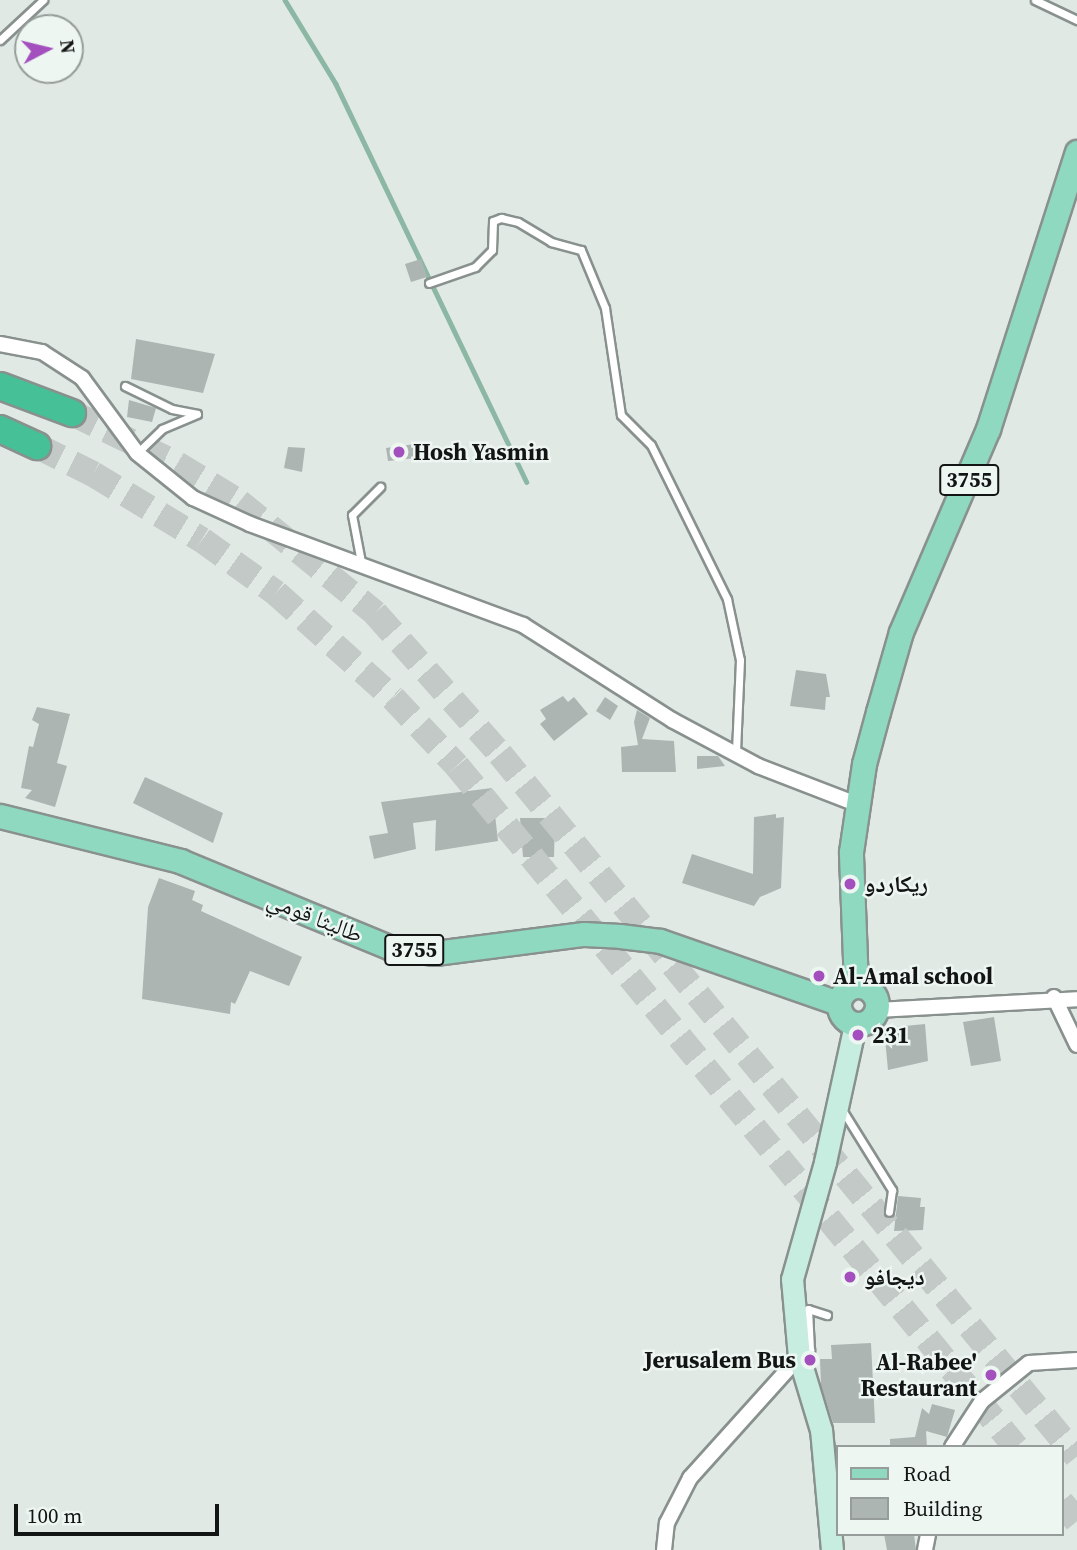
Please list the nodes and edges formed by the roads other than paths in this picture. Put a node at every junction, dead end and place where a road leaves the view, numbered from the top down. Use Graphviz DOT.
graph roads {
  1 [pos="43,0"];
  2 [pos="1035,0"];
  3 [pos="1077,20"];
  4 [pos="0,40"];
  5 [pos="1077,152"];
  6 [pos="1070,198"];
  7 [pos="429,282"];
  8 [pos="0,344"];
  9 [pos="0,386"];
  10 [pos="125,386"];
  11 [pos="72,413"];
  12 [pos="0,429"];
  13 [pos="37,446"];
  14 [pos="137,453"];
  15 [pos="380,487"];
  16 [pos="361,562"];
  17 [pos="736,751"];
  18 [pos="859,805"];
  19 [pos="0,816"];
  20 [pos="856,985"];
  21 [pos="1054,997"];
  22 [pos="1077,999"];
  23 [pos="838,1003"];
  24 [pos="877,1010"];
  25 [pos="855,1024"];
  26 [pos="1077,1045"];
  27 [pos="839,1104"];
  28 [pos="889,1212"];
  29 [pos="827,1315"];
  30 [pos="799,1357"];
  31 [pos="1077,1360"];
  32 [pos="953,1445"];
  33 [pos="664,1550"];
  34 [pos="832,1550"];
  1 -- 4 [label="lane"];
  2 -- 3 [label="lane"];
  5 -- 6 [label="main road, 3755"];
  6 -- 18 [label="main road, 3755"];
  7 -- 17 [label="lane"];
  8 -- 14 [label="street"];
  9 -- 11 [label="highway"];
  10 -- 14 [label="lane"];
  12 -- 13 [label="highway"];
  14 -- 16 [label="street"];
  15 -- 16 [label="lane"];
  16 -- 17 [label="street"];
  17 -- 18 [label="street"];
  18 -- 20 [label="main road, 3755"];
  19 -- 23 [label="main road, طاليثا قومي / 3755"];
  20 -- 23 [label="main road"];
  20 -- 24 [label="main road"];
  21 -- 22 [label="street"];
  21 -- 24 [label="street"];
  21 -- 26 [label="street"];
  23 -- 25 [label="main road"];
  24 -- 25 [label="main road"];
  25 -- 27 [label="street"];
  27 -- 28 [label="lane"];
  27 -- 30 [label="street"];
  29 -- 30 [label="lane"];
  30 -- 33 [label="street"];
  30 -- 34 [label="street"];
  31 -- 32 [label="street"];
}
